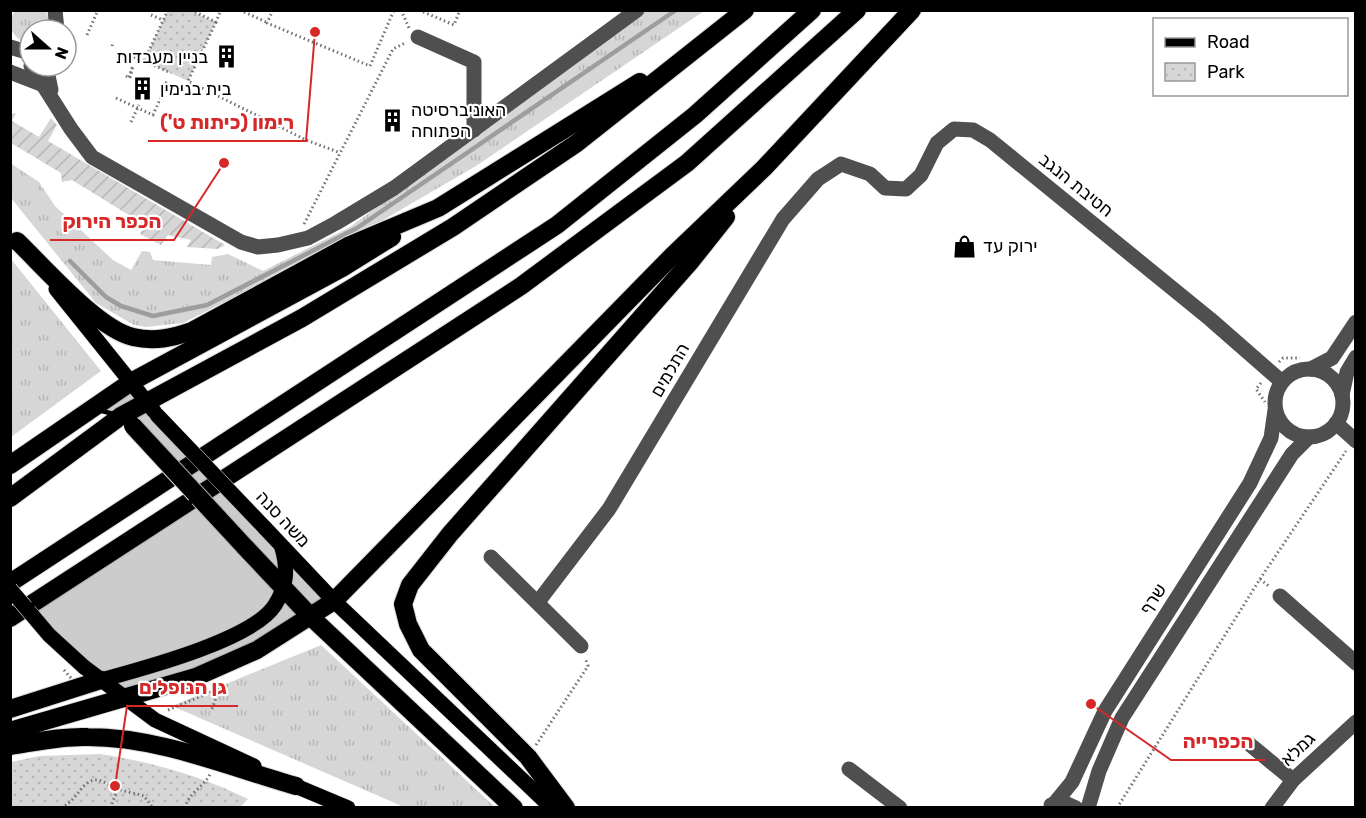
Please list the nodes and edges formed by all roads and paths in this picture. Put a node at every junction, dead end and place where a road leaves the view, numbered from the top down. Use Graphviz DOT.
graph roads {
  1 [pos="98,10"];
  2 [pos="168,10"];
  3 [pos="191,10"];
  4 [pos="221,10"];
  5 [pos="240,10"];
  6 [pos="273,10"];
  7 [pos="394,10"];
  8 [pos="402,10"];
  9 [pos="460,10"];
  10 [pos="637,10"];
  11 [pos="746,10"];
  12 [pos="812,10"];
  13 [pos="857,10"];
  14 [pos="912,10"];
  15 [pos="422,11"];
  16 [pos="151,15"];
  17 [pos="163,20"];
  18 [pos="216,22"];
  19 [pos="267,22"];
  20 [pos="414,33"];
  21 [pos="87,35"];
  22 [pos="709,42"];
  23 [pos="134,57"];
  24 [pos="144,61"];
  25 [pos="134,65"];
  26 [pos="155,66"];
  27 [pos="153,71"];
  28 [pos="10,72"];
  29 [pos="171,73"];
  30 [pos="128,77"];
  31 [pos="37,78"];
  32 [pos="49,78"];
  33 [pos="165,83"];
  34 [pos="41,84"];
  35 [pos="161,91"];
  36 [pos="161,97"];
  37 [pos="116,98"];
  38 [pos="56,104"];
  39 [pos="138,106"];
  40 [pos="131,122"];
  41 [pos="474,130"];
  42 [pos="338,152"];
  43 [pos="842,164"];
  44 [pos="764,168"];
  45 [pos="438,208"];
  46 [pos="14,237"];
  47 [pos="296,242"];
  48 [pos="1356,322"];
  49 [pos="1356,357"];
  50 [pos="1311,369"];
  51 [pos="131,382"];
  52 [pos="1282,382"];
  53 [pos="1342,395"];
  54 [pos="152,408"];
  55 [pos="1275,410"];
  56 [pos="84,412"];
  57 [pos="127,421"];
  58 [pos="1336,423"];
  59 [pos="1309,437"];
  60 [pos="1354,440"];
  61 [pos="10,465"];
  62 [pos="10,498"];
  63 [pos="281,546"];
  64 [pos="491,557"];
  65 [pos="10,583"];
  66 [pos="284,586"];
  67 [pos="10,589"];
  68 [pos="1280,596"];
  69 [pos="334,601"];
  70 [pos="538,602"];
  71 [pos="312,617"];
  72 [pos="10,618"];
  73 [pos="581,646"];
  74 [pos="1356,663"];
  75 [pos="101,680"];
  76 [pos="219,689"];
  77 [pos="124,699"];
  78 [pos="10,709"];
  79 [pos="212,709"];
  80 [pos="1356,722"];
  81 [pos="10,731"];
  82 [pos="1248,743"];
  83 [pos="10,746"];
  84 [pos="528,757"];
  85 [pos="216,763"];
  86 [pos="849,770"];
  87 [pos="1293,780"];
  88 [pos="296,786"];
  89 [pos="117,789"];
  90 [pos="1050,806"];
  91 [pos="61,807"];
  92 [pos="110,807"];
  93 [pos="153,807"];
  94 [pos="185,807"];
  95 [pos="348,807"];
  96 [pos="514,807"];
  97 [pos="552,807"];
  98 [pos="566,807"];
  99 [pos="900,807"];
  100 [pos="1077,807"];
  101 [pos="1088,807"];
  102 [pos="1117,807"];
  103 [pos="1272,807"];
  1 -- 21 [label="path"];
  2 -- 17 [label="path"];
  3 -- 18 [label="path"];
  4 -- 18 [label="path"];
  5 -- 19 [label="path"];
  6 -- 19 [label="path"];
  7 -- 19 [label="path"];
  8 -- 20 [label="path"];
  9 -- 15 [label="path"];
  10 -- 41 [label="street"];
  11 -- 22 [label="highway"];
  12 -- 65 [label="highway"];
  13 -- 72 [label="highway"];
  14 -- 44 [label="highway"];
  16 -- 17 [label="path"];
  17 -- 24 [label="path"];
  18 -- 42 [label="path"];
  20 -- 41 [label="street"];
  20 -- 42 [label="path"];
  22 -- 45 [label="highway"];
  22 -- 54 [label="highway"];
  23 -- 24 [label="path"];
  24 -- 26 [label="path"];
  25 -- 30 [label="path, bridge"];
  26 -- 27 [label="path"];
  26 -- 29 [label="path"];
  28 -- 34 [label="street"];
  31 -- 34 [label="street"];
  32 -- 38 [label="street"];
  33 -- 35 [label="path, bridge"];
  34 -- 38 [label="street"];
  36 -- 39 [label="path"];
  37 -- 39 [label="path"];
  38 -- 47 [label="street"];
  39 -- 40 [label="path"];
  41 -- 47 [label="street"];
  42 -- 47 [label="path"];
  43 -- 52 [label="street, חטיבת הנגב"];
  43 -- 70 [label="street, התלמים"];
  44 -- 69 [label="highway"];
  44 -- 84 [label="highway"];
  45 -- 46 [label="highway"];
  45 -- 51 [label="highway"];
  46 -- 51 [label="main road, משה סנה"];
  48 -- 50 [label="street"];
  49 -- 53 [label="street"];
  50 -- 52 [label="street"];
  50 -- 53 [label="street"];
  51 -- 54 [label="main road, משה סנה"];
  51 -- 56 [label="highway"];
  52 -- 55 [label="street"];
  53 -- 58 [label="street"];
  54 -- 57 [label="highway"];
  54 -- 63 [label="main road, משה סנה, bridge"];
  55 -- 59 [label="street"];
  55 -- 90 [label="street, שרף"];
  56 -- 57 [label="highway"];
  56 -- 61 [label="highway"];
  57 -- 62 [label="highway"];
  57 -- 66 [label="highway, bridge"];
  58 -- 59 [label="street"];
  58 -- 60 [label="street"];
  59 -- 101 [label="street"];
  60 -- 102 [label="path"];
  63 -- 66 [label="main road"];
  63 -- 69 [label="main road, משה סנה"];
  64 -- 70 [label="street"];
  66 -- 71 [label="highway"];
  66 -- 75 [label="main road"];
  67 -- 75 [label="main road, bridge"];
  68 -- 74 [label="street"];
  69 -- 71 [label="highway"];
  69 -- 97 [label="main road, משה סנה"];
  70 -- 73 [label="street"];
  71 -- 77 [label="highway"];
  71 -- 96 [label="highway"];
  73 -- 84 [label="path"];
  75 -- 77 [label="main road"];
  75 -- 78 [label="highway"];
  76 -- 79 [label="path"];
  77 -- 81 [label="highway"];
  77 -- 88 [label="main road"];
  80 -- 87 [label="street, גמלא"];
  82 -- 87 [label="street"];
  83 -- 85 [label="highway"];
  84 -- 98 [label="highway"];
  85 -- 88 [label="highway"];
  85 -- 94 [label="path"];
  86 -- 99 [label="street"];
  87 -- 103 [label="street, גמלא"];
  88 -- 95 [label="main road"];
  89 -- 91 [label="path"];
  89 -- 92 [label="path"];
  89 -- 93 [label="path"];
  90 -- 100 [label="street"];
}
